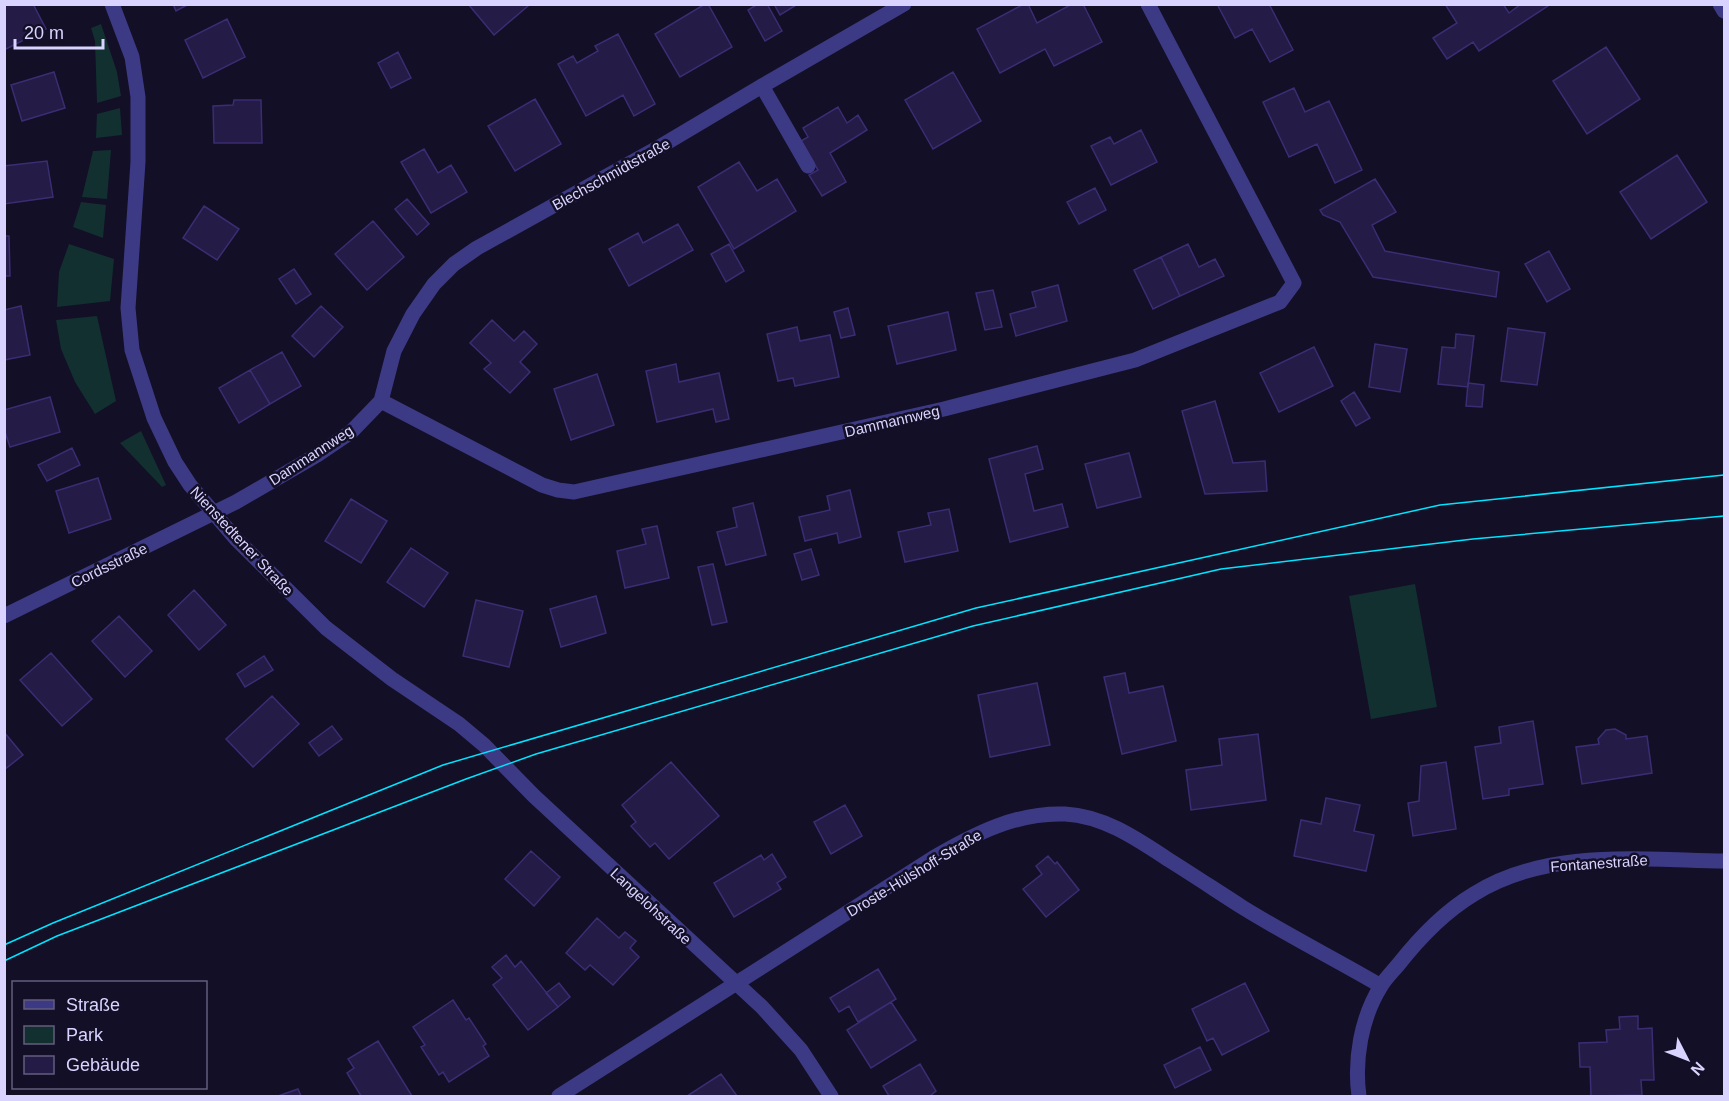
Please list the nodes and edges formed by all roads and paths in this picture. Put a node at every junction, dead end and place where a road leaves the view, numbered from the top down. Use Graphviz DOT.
graph roads {
  1 [pos="112,4"];
  2 [pos="904,4"];
  3 [pos="1148,4"];
  4 [pos="1720,4"];
  5 [pos="1725,11"];
  6 [pos="762,86"];
  7 [pos="808,166"];
  8 [pos="381,400"];
  9 [pos="213,514"];
  10 [pos="4,616"];
  11 [pos="459,724"];
  12 [pos="1725,861"];
  13 [pos="735,984"];
  14 [pos="1381,986"];
  15 [pos="560,1096"];
  16 [pos="831,1096"];
  17 [pos="1359,1096"];
  1 -- 9 [label="street, Nienstedtener Straße"];
  2 -- 6 [label="street, Blechschmidtstraße"];
  3 -- 8 [label="street, Dammannweg"];
  4 -- 5 [label="street"];
  6 -- 7 [label="street"];
  6 -- 8 [label="street, Blechschmidtstraße"];
  8 -- 9 [label="street, Dammannweg"];
  9 -- 10 [label="street, Cordsstraße"];
  9 -- 11 [label="street, Nienstedtener Straße"];
  11 -- 13 [label="street, Langelohstraße"];
  12 -- 14 [label="street, Fontanestraße"];
  13 -- 14 [label="street, Droste-Hülshoff-Straße"];
  13 -- 15 [label="street, Droste-Hülshoff-Straße"];
  13 -- 16 [label="street, Langelohstraße"];
  14 -- 17 [label="street, Fontanestraße"];
}
